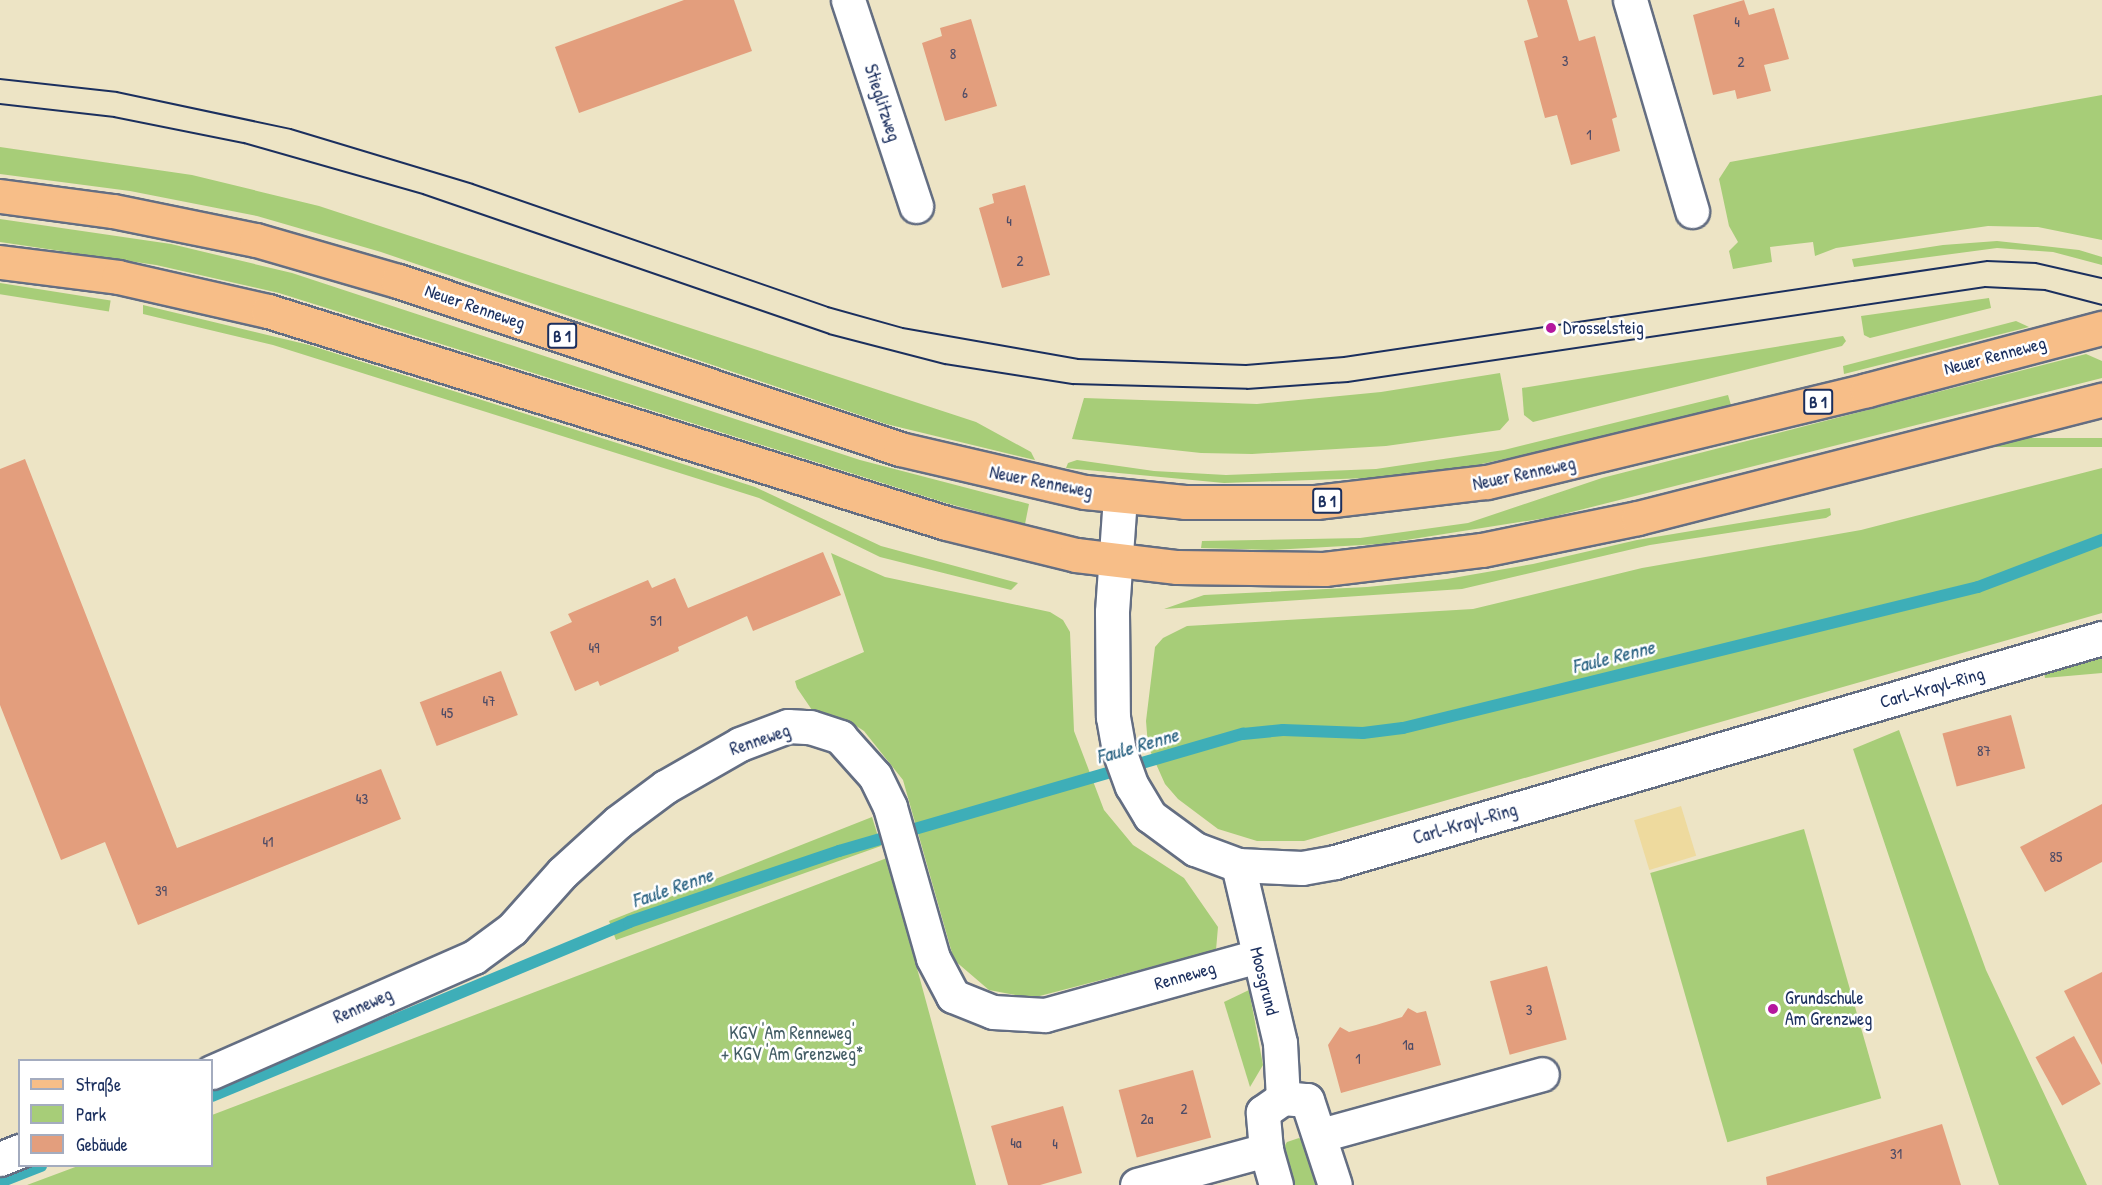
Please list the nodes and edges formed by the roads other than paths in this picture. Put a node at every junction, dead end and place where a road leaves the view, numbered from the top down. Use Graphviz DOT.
graph roads {
  1 [pos="848,0"];
  2 [pos="1630,0"];
  3 [pos="0,196"];
  4 [pos="916,206"];
  5 [pos="1692,211"];
  6 [pos="0,261"];
  7 [pos="2102,328"];
  8 [pos="2102,400"];
  9 [pos="1120,497"];
  10 [pos="1115,561"];
  11 [pos="2102,638"];
  12 [pos="1238,865"];
  13 [pos="1258,956"];
  14 [pos="213,1072"];
  15 [pos="1542,1074"];
  16 [pos="1283,1098"];
  17 [pos="1321,1135"];
  18 [pos="1266,1150"];
  19 [pos="18,1152"];
  20 [pos="0,1160"];
  21 [pos="1137,1185"];
  22 [pos="1276,1185"];
  23 [pos="1335,1185"];
  1 -- 4 [label="street, Stieglitzweg"];
  2 -- 5 [label="street"];
  3 -- 9 [label="main road, Neuer Renneweg / B 1"];
  6 -- 10 [label="main road"];
  7 -- 9 [label="main road, Neuer Renneweg / B 1"];
  8 -- 10 [label="main road"];
  9 -- 10 [label="street, Carl-Krayl-Ring"];
  10 -- 12 [label="street, Carl-Krayl-Ring"];
  11 -- 12 [label="street, Carl-Krayl-Ring"];
  12 -- 13 [label="street, Moosgrund"];
  13 -- 14 [label="street, Renneweg"];
  13 -- 16 [label="street, Moosgrund"];
  15 -- 17 [label="street"];
  16 -- 17 [label="street"];
  16 -- 18 [label="street"];
  17 -- 23 [label="street"];
  18 -- 21 [label="street"];
  18 -- 22 [label="street"];
  19 -- 20 [label="street"];
}
